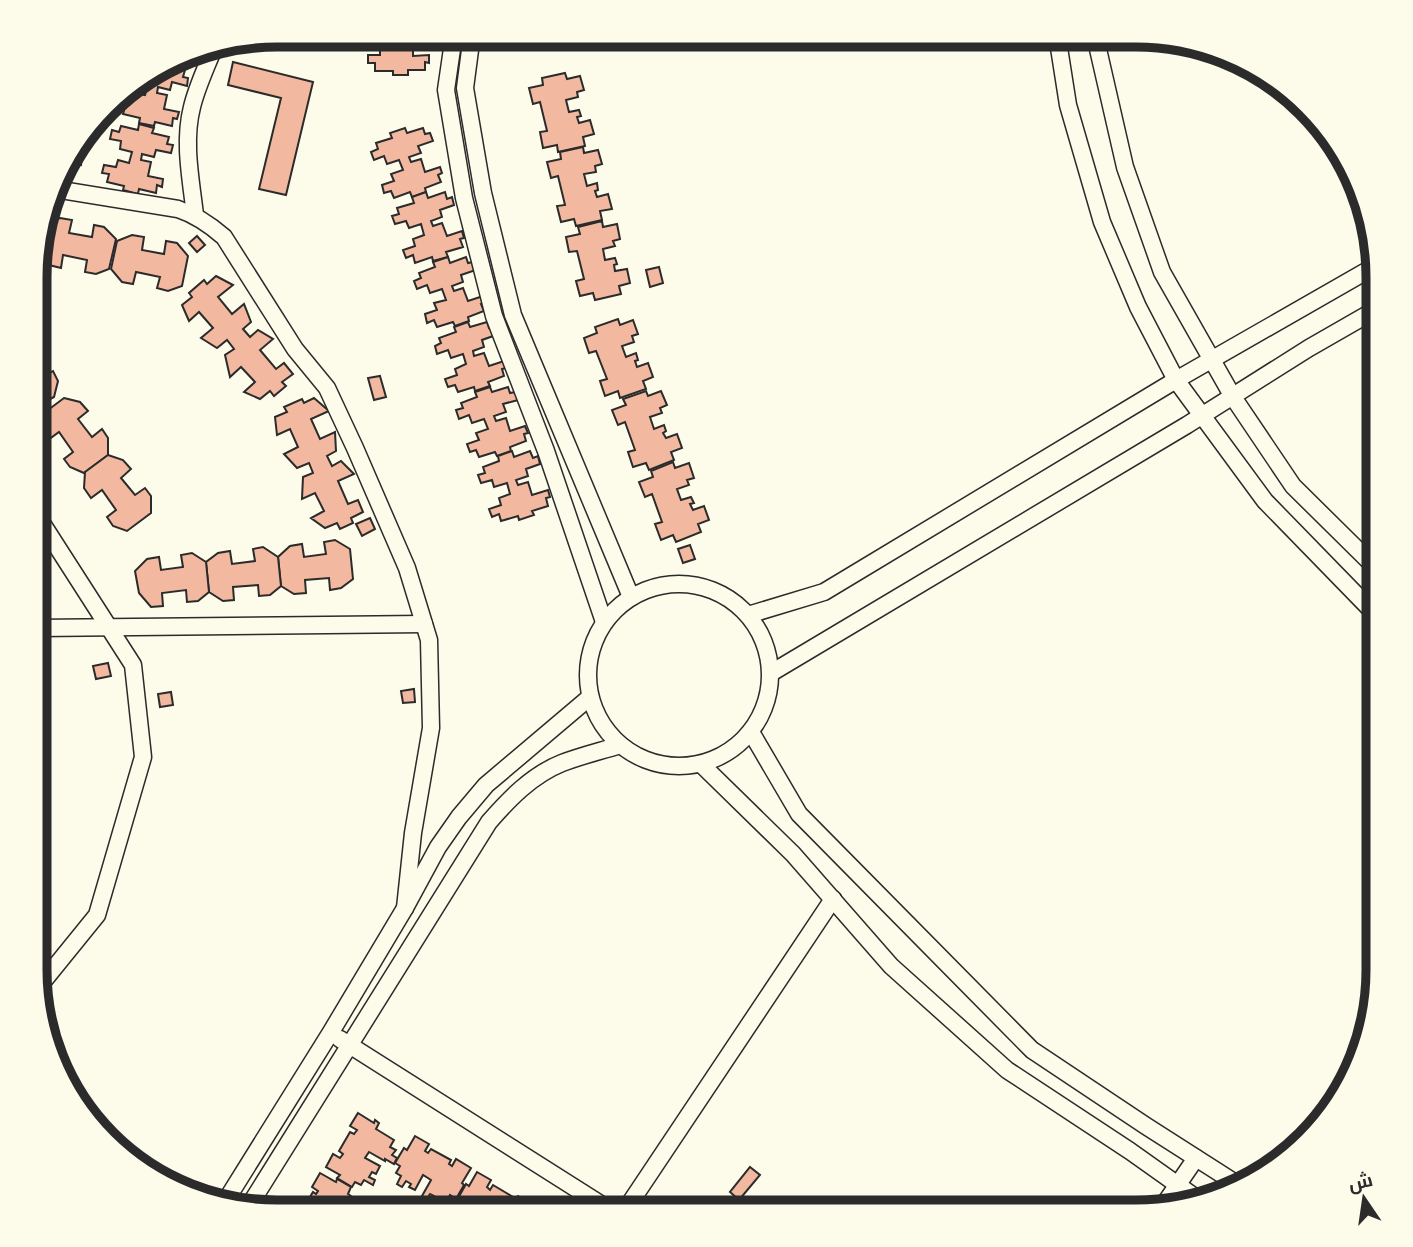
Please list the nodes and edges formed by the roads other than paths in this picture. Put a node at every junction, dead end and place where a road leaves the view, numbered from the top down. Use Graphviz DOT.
graph roads {
  1 [pos="452,48"];
  2 [pos="470,48"];
  3 [pos="1059,48"];
  4 [pos="1099,48"];
  5 [pos="211,57"];
  6 [pos="65,191"];
  7 [pos="195,215"];
  8 [pos="1365,272"];
  9 [pos="1365,316"];
  10 [pos="1211,360"];
  11 [pos="1176,380"];
  12 [pos="1233,397"];
  13 [pos="1202,416"];
  14 [pos="47,532"];
  15 [pos="1365,558"];
  16 [pos="631,597"];
  17 [pos="1365,604"];
  18 [pos="748,615"];
  19 [pos="604,622"];
  20 [pos="424,624"];
  21 [pos="47,628"];
  22 [pos="109,628"];
  23 [pos="771,673"];
  24 [pos="590,697"];
  25 [pos="751,732"];
  26 [pos="620,745"];
  27 [pos="701,764"];
  28 [pos="833,899"];
  29 [pos="404,908"];
  30 [pos="48,975"];
  31 [pos="331,1032"];
  32 [pos="348,1045"];
  33 [pos="1196,1158"];
  34 [pos="1229,1179"];
  35 [pos="1178,1186"];
  36 [pos="1189,1193"];
  37 [pos="230,1194"];
  38 [pos="1170,1197"];
  39 [pos="254,1198"];
  40 [pos="593,1200"];
  41 [pos="632,1200"];
  1 -- 19 [label="street"];
  2 -- 16 [label="street"];
  3 -- 11 [label="street"];
  4 -- 10 [label="street"];
  5 -- 7 [label="street"];
  6 -- 7 [label="street"];
  7 -- 20 [label="street"];
  8 -- 10 [label="street"];
  9 -- 12 [label="street"];
  10 -- 11 [label="street"];
  10 -- 12 [label="street"];
  11 -- 13 [label="street"];
  11 -- 18 [label="street"];
  12 -- 13 [label="street"];
  12 -- 15 [label="street"];
  13 -- 17 [label="street"];
  13 -- 23 [label="street"];
  14 -- 22 [label="street"];
  16 -- 18 [label="street"];
  16 -- 19 [label="street"];
  18 -- 23 [label="street"];
  19 -- 24 [label="street"];
  20 -- 22 [label="street"];
  20 -- 29 [label="street"];
  21 -- 22 [label="street"];
  22 -- 30 [label="street"];
  23 -- 25 [label="street"];
  24 -- 26 [label="street"];
  24 -- 29 [label="street"];
  25 -- 27 [label="street"];
  25 -- 33 [label="street"];
  26 -- 27 [label="street"];
  26 -- 32 [label="street"];
  27 -- 28 [label="street"];
  28 -- 35 [label="street"];
  28 -- 41 [label="street"];
  29 -- 31 [label="street"];
  31 -- 32 [label="street"];
  31 -- 37 [label="street"];
  32 -- 39 [label="street"];
  32 -- 40 [label="street"];
  33 -- 34 [label="street"];
  33 -- 35 [label="street"];
  35 -- 36 [label="street"];
  35 -- 38 [label="street"];
}
